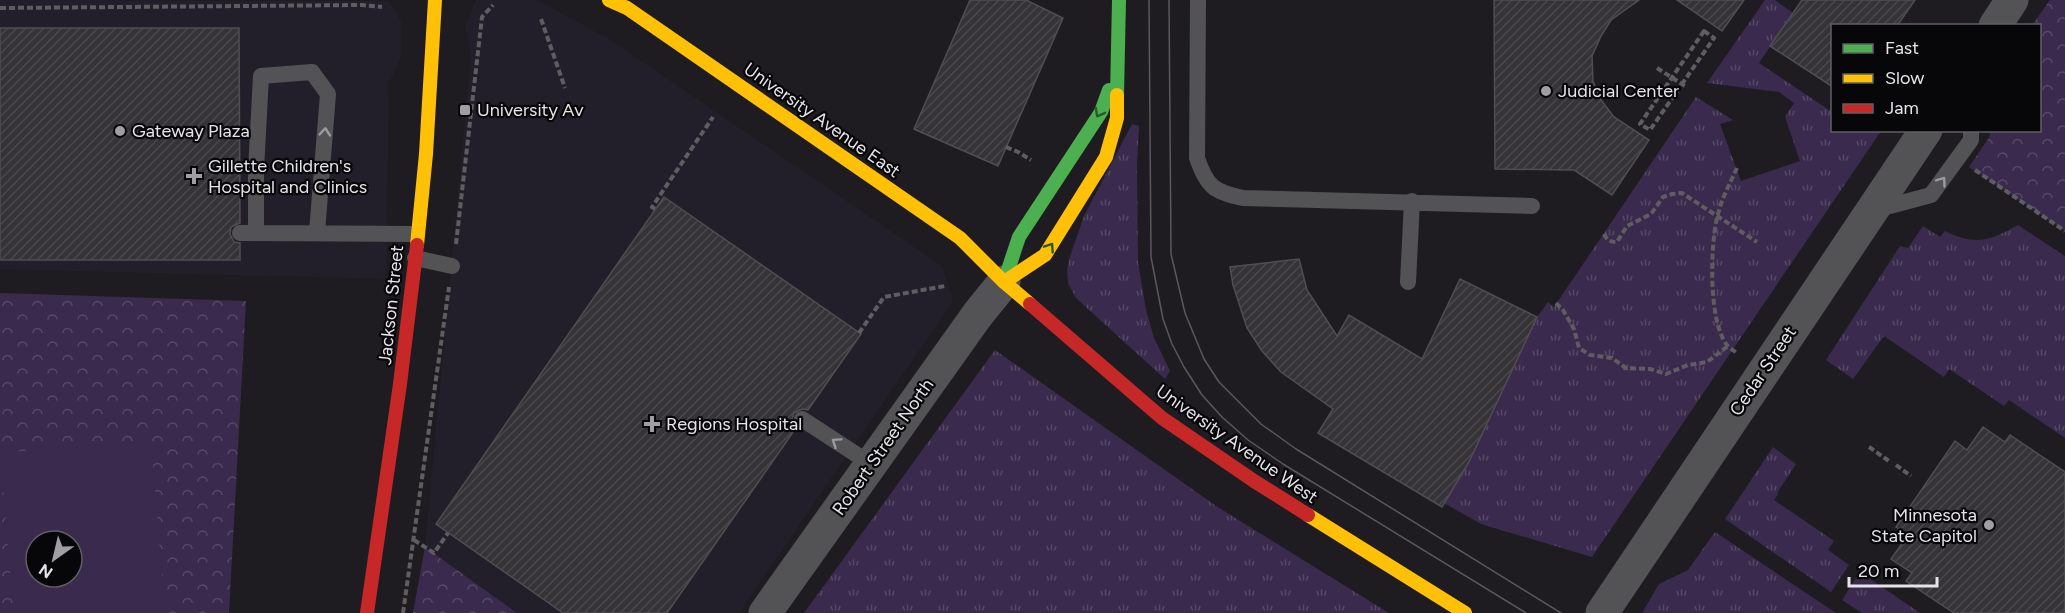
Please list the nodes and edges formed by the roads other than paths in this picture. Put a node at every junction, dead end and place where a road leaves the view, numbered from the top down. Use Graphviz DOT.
graph roads {
  1 [pos="435,0"];
  2 [pos="609,0"];
  3 [pos="1119,0"];
  4 [pos="1198,0"];
  5 [pos="2012,0"];
  6 [pos="1996,24"];
  7 [pos="1117,71"];
  8 [pos="1925,132"];
  9 [pos="1971,132"];
  10 [pos="1412,201"];
  11 [pos="1532,206"];
  12 [pos="1871,211"];
  13 [pos="317,232"];
  14 [pos="417,234"];
  15 [pos="415,258"];
  16 [pos="452,266"];
  17 [pos="1004,282"];
  18 [pos="1408,282"];
  19 [pos="802,419"];
  20 [pos="871,464"];
  21 [pos="367,613"];
  22 [pos="765,613"];
  23 [pos="1466,613"];
  24 [pos="1602,613"];
  1 -- 14 [label="street, Jackson Street"];
  2 -- 17 [label="street, University Avenue East"];
  3 -- 7 [label="street, Robert Street North"];
  4 -- 10 [label="lane"];
  5 -- 6 [label="street"];
  7 -- 17 [label="street, Robert Street North, one-way"];
  17 -- 7 [label="street, Robert Street North, one-way"];
  8 -- 12 [label="street, Cedar Street"];
  12 -- 9 [label="lane, one-way"];
  10 -- 11 [label="lane"];
  10 -- 18 [label="lane"];
  12 -- 24 [label="street, Cedar Street"];
  13 -- 13 [label="lane, one-way"];
  13 -- 14 [label="lane"];
  14 -- 15 [label="street, Jackson Street"];
  15 -- 16 [label="lane"];
  15 -- 21 [label="street, Jackson Street"];
  17 -- 20 [label="street, Robert Street North"];
  17 -- 23 [label="street, University Avenue West"];
  20 -- 19 [label="lane, one-way"];
  20 -- 22 [label="street, Robert Street North"];
}
